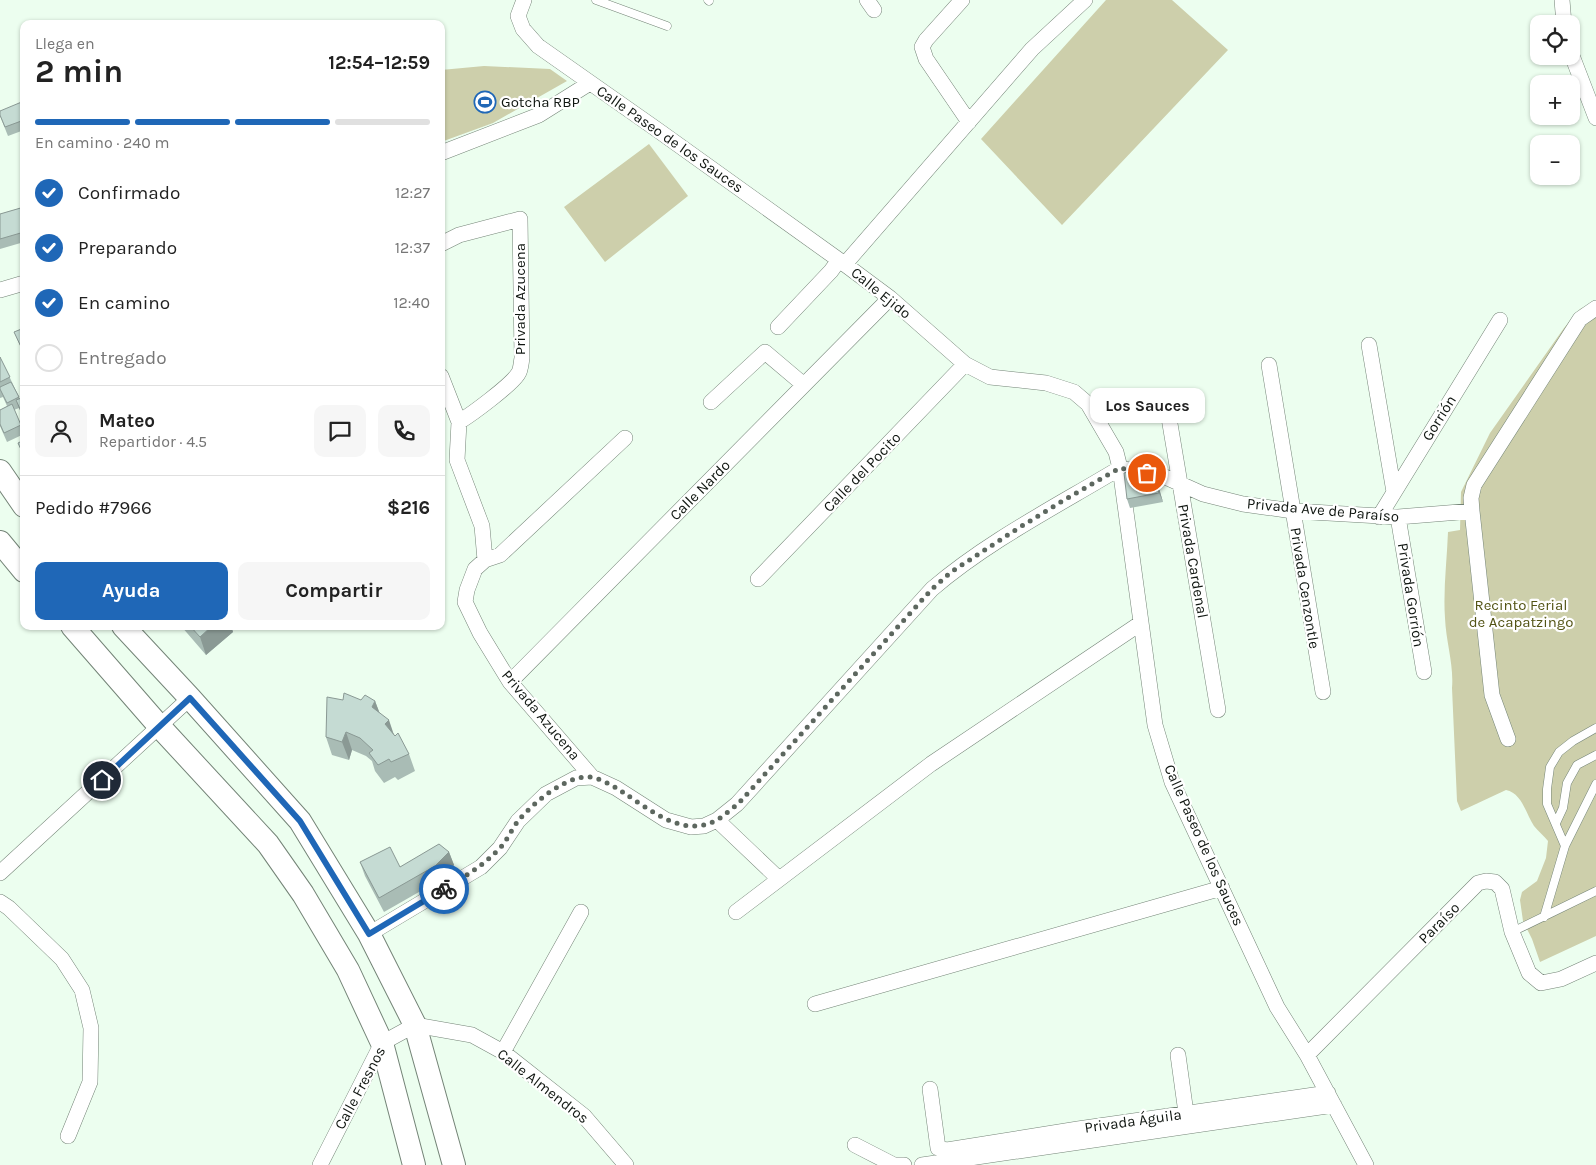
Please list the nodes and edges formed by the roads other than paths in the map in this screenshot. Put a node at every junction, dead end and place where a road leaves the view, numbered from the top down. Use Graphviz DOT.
graph roads {
  1 [pos="524,0"];
  2 [pos="596,0"];
  3 [pos="962,0"];
  4 [pos="1085,0"];
  5 [pos="1562,0"];
  6 [pos="1563,15"];
  7 [pos="667,26"];
  8 [pos="1576,65"];
  9 [pos="590,83"];
  10 [pos="1596,118"];
  11 [pos="969,122"];
  12 [pos="445,151"];
  13 [pos="445,242"];
  14 [pos="842,262"];
  15 [pos="20,284"];
  16 [pos="0,290"];
  17 [pos="890,298"];
  18 [pos="1595,308"];
  19 [pos="1500,320"];
  20 [pos="778,327"];
  21 [pos="1370,345"];
  22 [pos="965,364"];
  23 [pos="1269,365"];
  24 [pos="804,385"];
  25 [pos="445,386"];
  26 [pos="711,402"];
  27 [pos="1168,412"];
  28 [pos="459,422"];
  29 [pos="625,438"];
  30 [pos="1120,468"];
  31 [pos="0,471"];
  32 [pos="1180,483"];
  33 [pos="1394,492"];
  34 [pos="20,500"];
  35 [pos="1292,510"];
  36 [pos="1472,510"];
  37 [pos="1378,517"];
  38 [pos="1398,517"];
  39 [pos="0,542"];
  40 [pos="485,560"];
  41 [pos="20,566"];
  42 [pos="758,579"];
  43 [pos="1141,623"];
  44 [pos="75,630"];
  45 [pos="127,630"];
  46 [pos="1424,672"];
  47 [pos="510,682"];
  48 [pos="1323,692"];
  49 [pos="190,698"];
  50 [pos="1218,710"];
  51 [pos="160,727"];
  52 [pos="1596,728"];
  53 [pos="1508,739"];
  54 [pos="1596,755"];
  55 [pos="592,777"];
  56 [pos="1596,784"];
  57 [pos="717,820"];
  58 [pos="1556,823"];
  59 [pos="1565,846"];
  60 [pos="0,873"];
  61 [pos="779,879"];
  62 [pos="1222,888"];
  63 [pos="1596,891"];
  64 [pos="0,902"];
  65 [pos="581,912"];
  66 [pos="736,912"];
  67 [pos="1544,917"];
  68 [pos="1512,932"];
  69 [pos="369,934"];
  70 [pos="1596,963"];
  71 [pos="815,1004"];
  72 [pos="415,1025"];
  73 [pos="382,1043"];
  74 [pos="503,1052"];
  75 [pos="1178,1055"];
  76 [pos="1307,1055"];
  77 [pos="930,1089"];
  78 [pos="1331,1099"];
  79 [pos="1186,1113"];
  80 [pos="68,1136"];
  81 [pos="855,1146"];
  82 [pos="320,1165"];
  83 [pos="414,1165"];
  84 [pos="454,1165"];
  85 [pos="626,1165"];
  86 [pos="904,1165"];
  87 [pos="922,1165"];
  88 [pos="1366,1165"];
  1 -- 9 [label="street, Calle Paseo de los Sauces"];
  2 -- 7 [label="lane"];
  3 -- 11 [label="street"];
  4 -- 11 [label="street, Calle Ejido"];
  5 -- 6 [label="street"];
  8 -- 10 [label="street"];
  9 -- 12 [label="street"];
  9 -- 14 [label="street, Calle Paseo de los Sauces"];
  11 -- 14 [label="street, Calle Ejido"];
  13 -- 28 [label="street, Privada Azucena"];
  14 -- 17 [label="street, Calle Ejido"];
  14 -- 20 [label="street"];
  15 -- 16 [label="street"];
  17 -- 22 [label="street, Calle Ejido"];
  17 -- 24 [label="street, Calle Nardo"];
  18 -- 36 [label="street"];
  19 -- 33 [label="street, Gorrión"];
  21 -- 33 [label="street"];
  22 -- 30 [label="street, Calle Ejido"];
  22 -- 42 [label="street, Calle del Pocito"];
  23 -- 35 [label="street, Privada Cenzontle"];
  24 -- 26 [label="street"];
  24 -- 47 [label="street, Calle Nardo"];
  25 -- 28 [label="street"];
  27 -- 32 [label="street, Privada Cardenal"];
  28 -- 40 [label="street"];
  29 -- 40 [label="street"];
  30 -- 32 [label="street, Privada Ave de Paraíso"];
  30 -- 43 [label="street, Calle Paseo de los Sauces"];
  30 -- 57 [label="street"];
  31 -- 34 [label="main road"];
  32 -- 35 [label="street, Privada Ave de Paraíso"];
  32 -- 50 [label="street, Privada Cardenal"];
  33 -- 37 [label="street, Gorrión"];
  35 -- 37 [label="street, Privada Ave de Paraíso"];
  35 -- 48 [label="street, Privada Cenzontle"];
  36 -- 38 [label="street, Privada Ave de Paraíso"];
  36 -- 53 [label="street"];
  37 -- 38 [label="street, Privada Ave de Paraíso"];
  38 -- 46 [label="street, Privada Gorrión"];
  39 -- 41 [label="main road"];
  40 -- 47 [label="street, Privada Azucena"];
  43 -- 61 [label="street"];
  43 -- 62 [label="street, Calle Paseo de los Sauces"];
  44 -- 51 [label="main road"];
  45 -- 49 [label="main road"];
  47 -- 55 [label="street, Privada Azucena"];
  49 -- 51 [label="street"];
  49 -- 69 [label="main road"];
  51 -- 60 [label="street"];
  51 -- 73 [label="main road"];
  52 -- 58 [label="lane"];
  54 -- 58 [label="lane"];
  55 -- 57 [label="street"];
  55 -- 69 [label="street"];
  56 -- 59 [label="lane"];
  57 -- 61 [label="street"];
  58 -- 59 [label="lane"];
  59 -- 67 [label="lane"];
  61 -- 66 [label="street"];
  62 -- 71 [label="street"];
  62 -- 76 [label="street, Calle Paseo de los Sauces"];
  63 -- 67 [label="lane"];
  64 -- 80 [label="street"];
  65 -- 74 [label="street"];
  67 -- 68 [label="lane"];
  68 -- 70 [label="street, Paraíso"];
  68 -- 76 [label="street, Paraíso"];
  69 -- 72 [label="main road"];
  72 -- 73 [label="street, Calle Fresnos"];
  72 -- 74 [label="street, Calle Almendros"];
  72 -- 84 [label="main road"];
  73 -- 82 [label="street, Calle Fresnos"];
  73 -- 83 [label="main road"];
  74 -- 85 [label="street, Calle Almendros"];
  75 -- 79 [label="street"];
  76 -- 78 [label="street, Calle Paseo de los Sauces"];
  77 -- 79 [label="street, Privada Águila"];
  78 -- 79 [label="street, Privada Águila"];
  78 -- 87 [label="street"];
  78 -- 88 [label="street, Calle Paseo de los Sauces"];
  81 -- 86 [label="street"];
}
